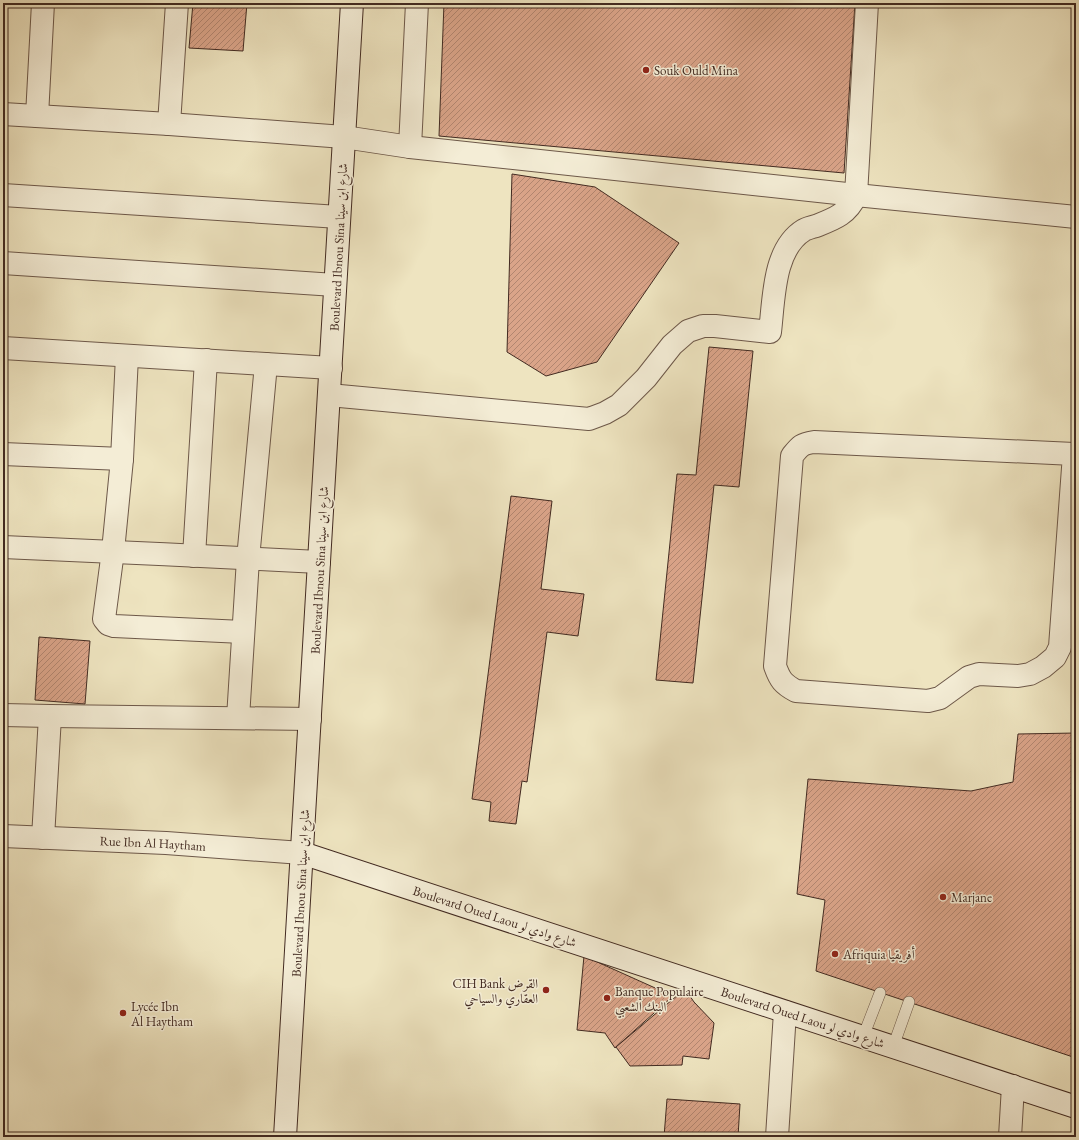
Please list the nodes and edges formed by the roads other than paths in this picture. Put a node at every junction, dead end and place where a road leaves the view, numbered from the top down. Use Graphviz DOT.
graph roads {
  1 [pos="43,3"];
  2 [pos="177,3"];
  3 [pos="352,3"];
  4 [pos="417,3"];
  5 [pos="867,3"];
  6 [pos="3,114"];
  7 [pos="37,116"];
  8 [pos="169,124"];
  9 [pos="344,137"];
  10 [pos="410,147"];
  11 [pos="3,195"];
  12 [pos="856,195"];
  13 [pos="339,217"];
  14 [pos="1076,217"];
  15 [pos="3,262"];
  16 [pos="335,285"];
  17 [pos="3,348"];
  18 [pos="127,356"];
  19 [pos="206,360"];
  20 [pos="266,364"];
  21 [pos="331,368"];
  22 [pos="329,395"];
  23 [pos="3,454"];
  24 [pos="1075,454"];
  25 [pos="122,459"];
  26 [pos="3,547"];
  27 [pos="113,551"];
  28 [pos="194,556"];
  29 [pos="248,559"];
  30 [pos="319,562"];
  31 [pos="243,632"];
  32 [pos="3,714"];
  33 [pos="50,716"];
  34 [pos="238,718"];
  35 [pos="310,719"];
  36 [pos="3,836"];
  37 [pos="43,838"];
  38 [pos="302,852"];
  39 [pos="880,993"];
  40 [pos="909,1002"];
  41 [pos="785,1012"];
  42 [pos="863,1037"];
  43 [pos="893,1047"];
  44 [pos="1013,1086"];
  45 [pos="1076,1107"];
  46 [pos="285,1137"];
  47 [pos="777,1137"];
  48 [pos="1010,1137"];
  1 -- 7 [label="street"];
  2 -- 8 [label="street"];
  3 -- 9 [label="street, Boulevard Ibnou Sina شارع ابن سينا"];
  4 -- 10 [label="street"];
  5 -- 12 [label="street"];
  6 -- 7 [label="street"];
  7 -- 8 [label="street"];
  8 -- 9 [label="street"];
  9 -- 10 [label="street"];
  9 -- 13 [label="street, Boulevard Ibnou Sina شارع ابن سينا"];
  10 -- 12 [label="street"];
  11 -- 13 [label="street"];
  12 -- 14 [label="street"];
  12 -- 22 [label="street"];
  13 -- 16 [label="street, Boulevard Ibnou Sina شارع ابن سينا"];
  15 -- 16 [label="street"];
  16 -- 21 [label="street, Boulevard Ibnou Sina شارع ابن سينا"];
  17 -- 18 [label="street"];
  18 -- 19 [label="street"];
  18 -- 25 [label="street"];
  19 -- 20 [label="street"];
  19 -- 28 [label="street"];
  20 -- 21 [label="street"];
  20 -- 29 [label="street"];
  21 -- 22 [label="street, Boulevard Ibnou Sina شارع ابن سينا"];
  22 -- 30 [label="street, Boulevard Ibnou Sina شارع ابن سينا"];
  23 -- 25 [label="street"];
  24 -- 24 [label="street"];
  25 -- 27 [label="street"];
  26 -- 27 [label="street"];
  27 -- 28 [label="street"];
  27 -- 31 [label="street"];
  28 -- 29 [label="street"];
  29 -- 30 [label="street"];
  29 -- 31 [label="street"];
  30 -- 35 [label="street, Boulevard Ibnou Sina شارع ابن سينا"];
  31 -- 34 [label="street"];
  32 -- 33 [label="street"];
  33 -- 34 [label="street"];
  33 -- 37 [label="street"];
  34 -- 35 [label="street"];
  35 -- 38 [label="street, Boulevard Ibnou Sina شارع ابن سينا"];
  36 -- 37 [label="street, Rue Ibn Al Haytham"];
  37 -- 38 [label="street, Rue Ibn Al Haytham"];
  38 -- 41 [label="street, Boulevard Oued Laou شارع وادي لو"];
  38 -- 46 [label="street, Boulevard Ibnou Sina شارع ابن سينا"];
  39 -- 42 [label="lane"];
  40 -- 43 [label="lane"];
  41 -- 42 [label="street, Boulevard Oued Laou شارع وادي لو"];
  41 -- 47 [label="street"];
  42 -- 43 [label="street, Boulevard Oued Laou شارع وادي لو"];
  43 -- 44 [label="street, Boulevard Oued Laou شارع وادي لو"];
  44 -- 45 [label="street, Boulevard Oued Laou شارع وادي لو"];
  44 -- 48 [label="street"];
}
